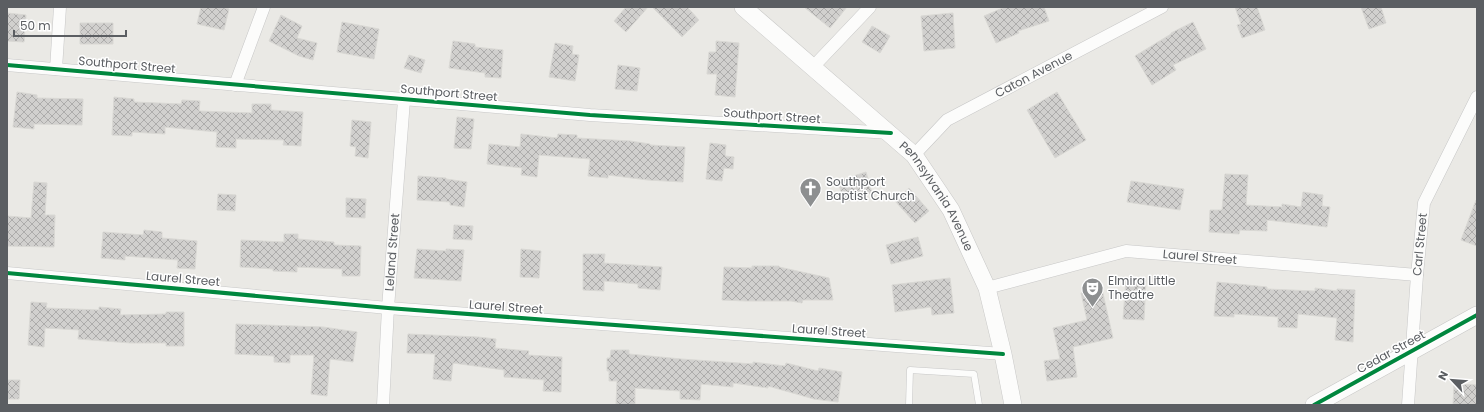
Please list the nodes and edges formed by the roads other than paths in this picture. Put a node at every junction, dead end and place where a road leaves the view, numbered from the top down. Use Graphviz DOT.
graph roads {
  1 [pos="60,7"];
  2 [pos="264,7"];
  3 [pos="743,7"];
  4 [pos="870,7"];
  5 [pos="1162,7"];
  6 [pos="7,65"];
  7 [pos="813,67"];
  8 [pos="56,69"];
  9 [pos="235,85"];
  10 [pos="1477,97"];
  11 [pos="404,100"];
  12 [pos="890,133"];
  13 [pos="914,155"];
  14 [pos="7,273"];
  15 [pos="1417,275"];
  16 [pos="987,288"];
  17 [pos="388,308"];
  18 [pos="1477,315"];
  19 [pos="1413,352"];
  20 [pos="1003,354"];
  21 [pos="383,405"];
  22 [pos="909,405"];
  23 [pos="979,405"];
  24 [pos="1013,405"];
  25 [pos="1314,405"];
  26 [pos="1408,405"];
  1 -- 8 [label="street"];
  2 -- 9 [label="street"];
  3 -- 7 [label="main road, Pennsylvania Avenue"];
  4 -- 7 [label="street"];
  5 -- 13 [label="street, Caton Avenue"];
  6 -- 8 [label="street, Southport Street"];
  7 -- 12 [label="main road, Pennsylvania Avenue"];
  8 -- 9 [label="street, Southport Street"];
  9 -- 11 [label="street, Southport Street"];
  10 -- 15 [label="street, Carl Street"];
  11 -- 12 [label="street, Southport Street"];
  11 -- 17 [label="street, Leland Street"];
  12 -- 13 [label="main road, Pennsylvania Avenue"];
  13 -- 16 [label="main road, Pennsylvania Avenue"];
  14 -- 17 [label="street, Laurel Street"];
  15 -- 16 [label="street, Laurel Street"];
  15 -- 19 [label="street, Carl Street"];
  16 -- 20 [label="main road, Pennsylvania Avenue"];
  17 -- 20 [label="street, Laurel Street"];
  17 -- 21 [label="street, Leland Street"];
  18 -- 19 [label="main road, Cedar Street"];
  19 -- 25 [label="main road, Cedar Street"];
  19 -- 26 [label="street, Carl Street"];
  20 -- 24 [label="main road, Pennsylvania Avenue"];
  22 -- 23 [label="lane"];
}
